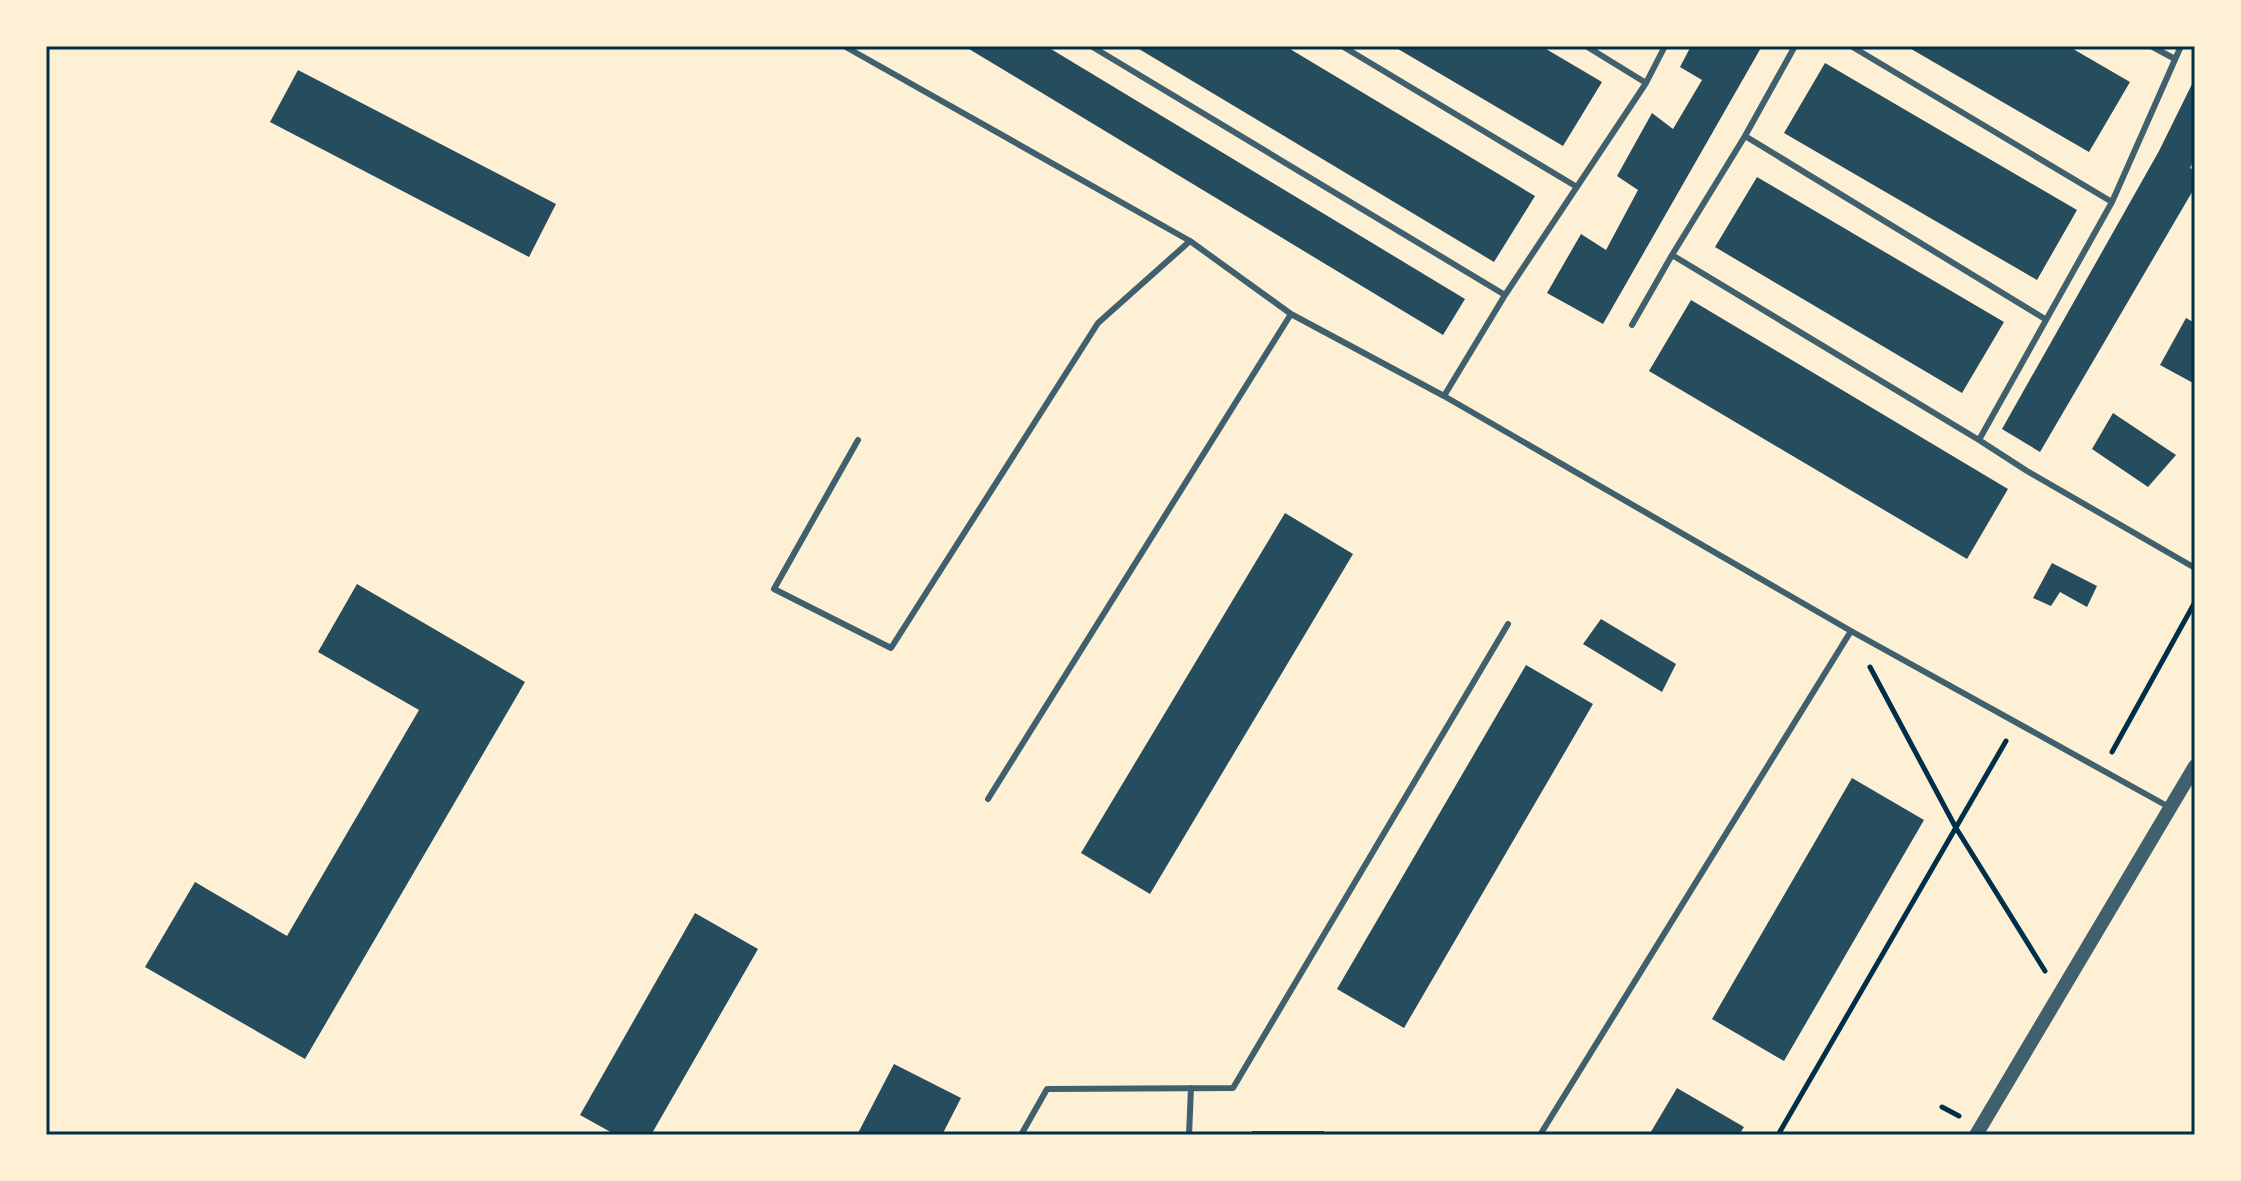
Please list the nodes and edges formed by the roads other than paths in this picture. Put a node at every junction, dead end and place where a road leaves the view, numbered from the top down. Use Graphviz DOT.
graph roads {
  1 [pos="844,46"];
  2 [pos="1091,46"];
  3 [pos="1342,46"];
  4 [pos="1586,46"];
  5 [pos="1665,46"];
  6 [pos="1795,46"];
  7 [pos="1851,46"];
  8 [pos="2151,46"];
  9 [pos="2181,46"];
  10 [pos="2175,59"];
  11 [pos="1646,83"];
  12 [pos="1745,136"];
  13 [pos="1577,187"];
  14 [pos="2112,202"];
  15 [pos="1190,241"];
  16 [pos="1672,255"];
  17 [pos="1505,295"];
  18 [pos="1291,314"];
  19 [pos="2045,319"];
  20 [pos="1632,325"];
  21 [pos="1444,396"];
  22 [pos="858,440"];
  23 [pos="1979,440"];
  24 [pos="2195,568"];
  25 [pos="1508,624"];
  26 [pos="1851,631"];
  27 [pos="2195,766"];
  28 [pos="988,799"];
  29 [pos="2172,808"];
  30 [pos="1191,1088"];
  31 [pos="1021,1135"];
  32 [pos="1189,1135"];
  33 [pos="1540,1135"];
  34 [pos="1976,1135"];
  1 -- 15 [label="lane"];
  2 -- 17 [label="lane"];
  3 -- 13 [label="lane"];
  4 -- 11 [label="lane"];
  5 -- 11 [label="lane"];
  6 -- 12 [label="lane"];
  7 -- 14 [label="lane"];
  8 -- 10 [label="lane"];
  9 -- 10 [label="lane"];
  10 -- 14 [label="lane"];
  11 -- 13 [label="lane"];
  12 -- 16 [label="lane"];
  12 -- 19 [label="lane"];
  13 -- 17 [label="lane"];
  14 -- 19 [label="lane"];
  15 -- 18 [label="lane"];
  15 -- 22 [label="lane"];
  16 -- 20 [label="lane"];
  16 -- 23 [label="lane"];
  17 -- 21 [label="lane"];
  18 -- 21 [label="lane"];
  18 -- 28 [label="lane"];
  19 -- 23 [label="lane"];
  21 -- 26 [label="lane"];
  23 -- 24 [label="lane"];
  25 -- 30 [label="lane"];
  26 -- 29 [label="lane"];
  26 -- 33 [label="lane"];
  27 -- 29 [label="street"];
  29 -- 34 [label="street"];
  30 -- 31 [label="lane"];
  30 -- 32 [label="lane"];
}
